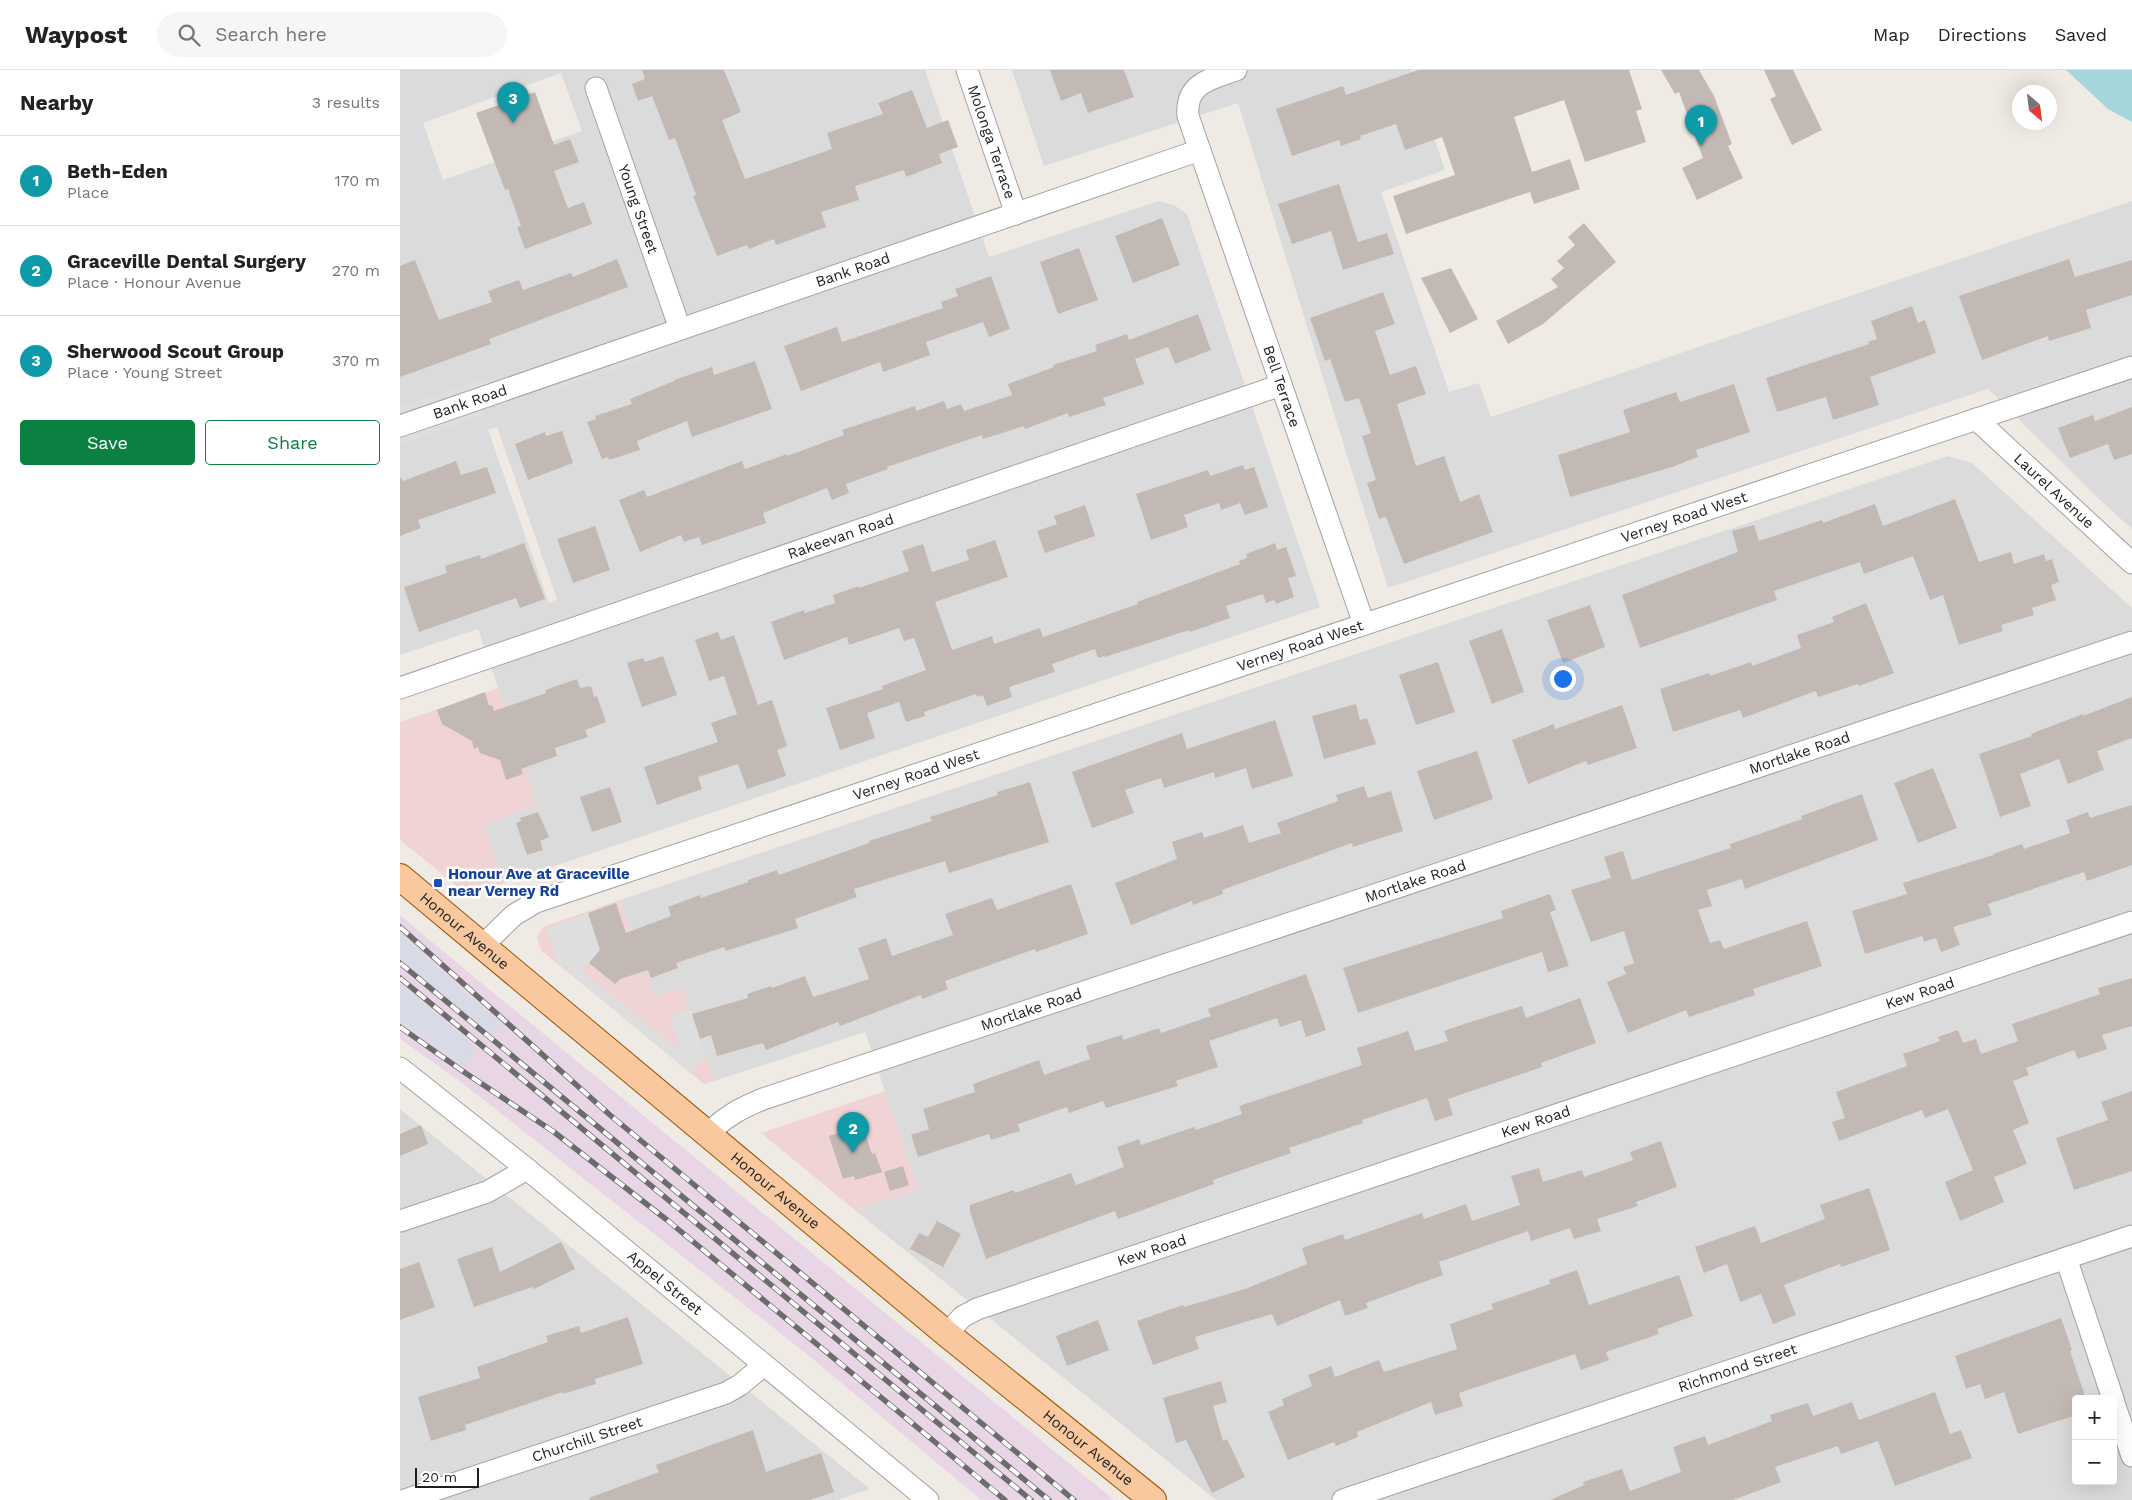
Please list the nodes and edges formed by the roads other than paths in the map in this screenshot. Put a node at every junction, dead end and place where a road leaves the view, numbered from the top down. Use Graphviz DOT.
graph roads {
  1 [pos="967,70"];
  2 [pos="1236,70"];
  3 [pos="596,88"];
  4 [pos="1200,150"];
  5 [pos="1016,214"];
  6 [pos="680,329"];
  7 [pos="2132,367"];
  8 [pos="1281,385"];
  9 [pos="1976,420"];
  10 [pos="400,426"];
  11 [pos="2132,563"];
  12 [pos="1364,624"];
  13 [pos="2132,642"];
  14 [pos="400,688"];
  15 [pos="400,876"];
  16 [pos="2132,922"];
  17 [pos="482,946"];
  18 [pos="400,1068"];
  19 [pos="707,1135"];
  20 [pos="527,1169"];
  21 [pos="400,1222"];
  22 [pos="2132,1236"];
  23 [pos="2066,1258"];
  24 [pos="946,1334"];
  25 [pos="764,1365"];
  26 [pos="2112,1395"];
  27 [pos="2117,1411"];
  28 [pos="2132,1456"];
  29 [pos="405,1500"];
  30 [pos="928,1500"];
  31 [pos="1153,1500"];
  32 [pos="1343,1500"];
  1 -- 5 [label="street, Molonga Terrace"];
  2 -- 4 [label="street"];
  3 -- 6 [label="street, Young Street"];
  4 -- 5 [label="street, Bank Road"];
  4 -- 8 [label="street, Bell Terrace"];
  5 -- 6 [label="street, Bank Road"];
  6 -- 10 [label="street, Bank Road"];
  7 -- 9 [label="street, Verney Road West"];
  8 -- 12 [label="street, Bell Terrace"];
  8 -- 14 [label="street, Rakeevan Road"];
  9 -- 11 [label="street, Laurel Avenue"];
  9 -- 12 [label="street, Verney Road West"];
  12 -- 17 [label="street, Verney Road West"];
  13 -- 19 [label="street, Mortlake Road"];
  15 -- 17 [label="main road, Honour Avenue"];
  16 -- 24 [label="street, Kew Road"];
  17 -- 19 [label="main road, Honour Avenue"];
  18 -- 20 [label="street, Appel Street"];
  19 -- 24 [label="main road, Honour Avenue"];
  20 -- 21 [label="street"];
  20 -- 25 [label="street, Appel Street"];
  22 -- 23 [label="street, Richmond Street"];
  23 -- 26 [label="street"];
  23 -- 32 [label="street, Richmond Street"];
  24 -- 31 [label="main road, Honour Avenue"];
  25 -- 29 [label="street, Churchill Street"];
  25 -- 30 [label="street, Appel Street"];
  27 -- 28 [label="street"];
}
